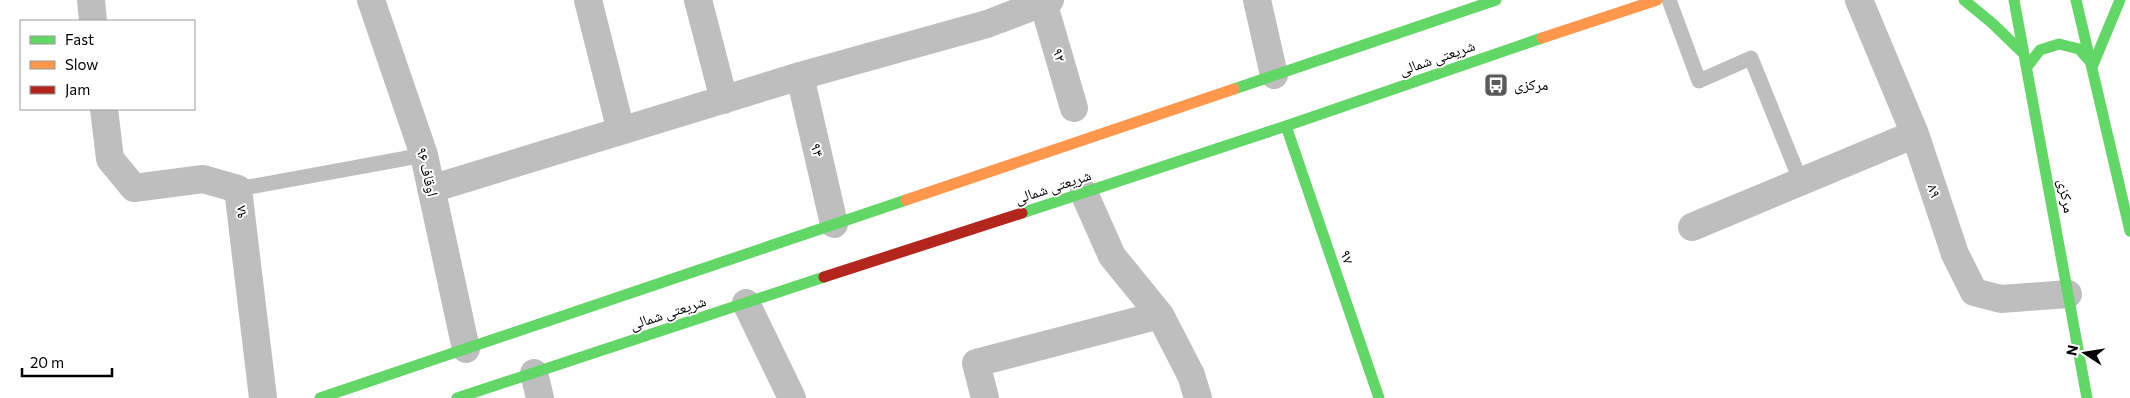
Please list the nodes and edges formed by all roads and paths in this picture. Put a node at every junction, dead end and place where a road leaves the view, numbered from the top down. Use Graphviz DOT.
graph roads {
  1 [pos="91,0"];
  2 [pos="371,0"];
  3 [pos="588,0"];
  4 [pos="698,0"];
  5 [pos="1257,0"];
  6 [pos="1496,0"];
  7 [pos="1657,0"];
  8 [pos="1669,0"];
  9 [pos="1859,0"];
  10 [pos="1964,0"];
  11 [pos="2014,0"];
  12 [pos="2076,0"];
  13 [pos="2120,0"];
  14 [pos="1046,1"];
  15 [pos="985,12"];
  16 [pos="93,20"];
  17 [pos="2024,53"];
  18 [pos="2093,65"];
  19 [pos="2027,67"];
  20 [pos="1274,75"];
  21 [pos="800,76"];
  22 [pos="724,100"];
  23 [pos="1074,108"];
  24 [pos="104,110"];
  25 [pos="1286,126"];
  26 [pos="621,131"];
  27 [pos="1915,134"];
  28 [pos="424,155"];
  29 [pos="1801,182"];
  30 [pos="238,189"];
  31 [pos="431,189"];
  32 [pos="1084,193"];
  33 [pos="834,224"];
  34 [pos="1692,227"];
  35 [pos="2130,231"];
  36 [pos="2068,294"];
  37 [pos="746,303"];
  38 [pos="1160,315"];
  39 [pos="466,349"];
  40 [pos="537,385"];
  41 [pos="263,398"];
  42 [pos="320,398"];
  43 [pos="457,398"];
  44 [pos="792,398"];
  45 [pos="985,398"];
  46 [pos="1198,398"];
  47 [pos="1379,398"];
  48 [pos="2087,398"];
  1 -- 16 [label="street"];
  2 -- 28 [label="street, اوقاف ۹۶"];
  3 -- 26 [label="street"];
  4 -- 22 [label="street"];
  5 -- 20 [label="street"];
  6 -- 20 [label="main road, شریعتی شمالی"];
  7 -- 25 [label="main road, شریعتی شمالی"];
  8 -- 29 [label="lane"];
  9 -- 27 [label="street, ۸۹"];
  10 -- 17 [label="main road"];
  11 -- 17 [label="main road, مرکزی"];
  12 -- 18 [label="main road"];
  13 -- 18 [label="main road"];
  14 -- 15 [label="street"];
  14 -- 23 [label="street, ۹۲"];
  15 -- 21 [label="street"];
  17 -- 19 [label="main road, مرکزی"];
  18 -- 19 [label="main road"];
  18 -- 35 [label="main road"];
  19 -- 36 [label="main road, مرکزی"];
  20 -- 33 [label="main road, شریعتی شمالی"];
  21 -- 22 [label="street"];
  21 -- 33 [label="street, ۹۴"];
  22 -- 26 [label="street"];
  24 -- 30 [label="street, ۹۸"];
  25 -- 32 [label="main road, شریعتی شمالی"];
  25 -- 47 [label="main road, ۹۷"];
  26 -- 31 [label="street"];
  27 -- 29 [label="street"];
  27 -- 36 [label="street, ۸۹"];
  28 -- 30 [label="lane"];
  28 -- 31 [label="street, اوقاف ۹۶"];
  29 -- 34 [label="street"];
  30 -- 41 [label="street, ۹۸"];
  31 -- 39 [label="street, اوقاف ۹۶"];
  32 -- 37 [label="main road, شریعتی شمالی"];
  32 -- 38 [label="street"];
  33 -- 39 [label="main road, شریعتی شمالی"];
  36 -- 48 [label="main road, مرکزی"];
  37 -- 40 [label="main road, شریعتی شمالی"];
  37 -- 44 [label="street"];
  38 -- 45 [label="street"];
  38 -- 46 [label="street"];
  39 -- 42 [label="main road, شریعتی شمالی"];
  40 -- 43 [label="main road, شریعتی شمالی"];
}
